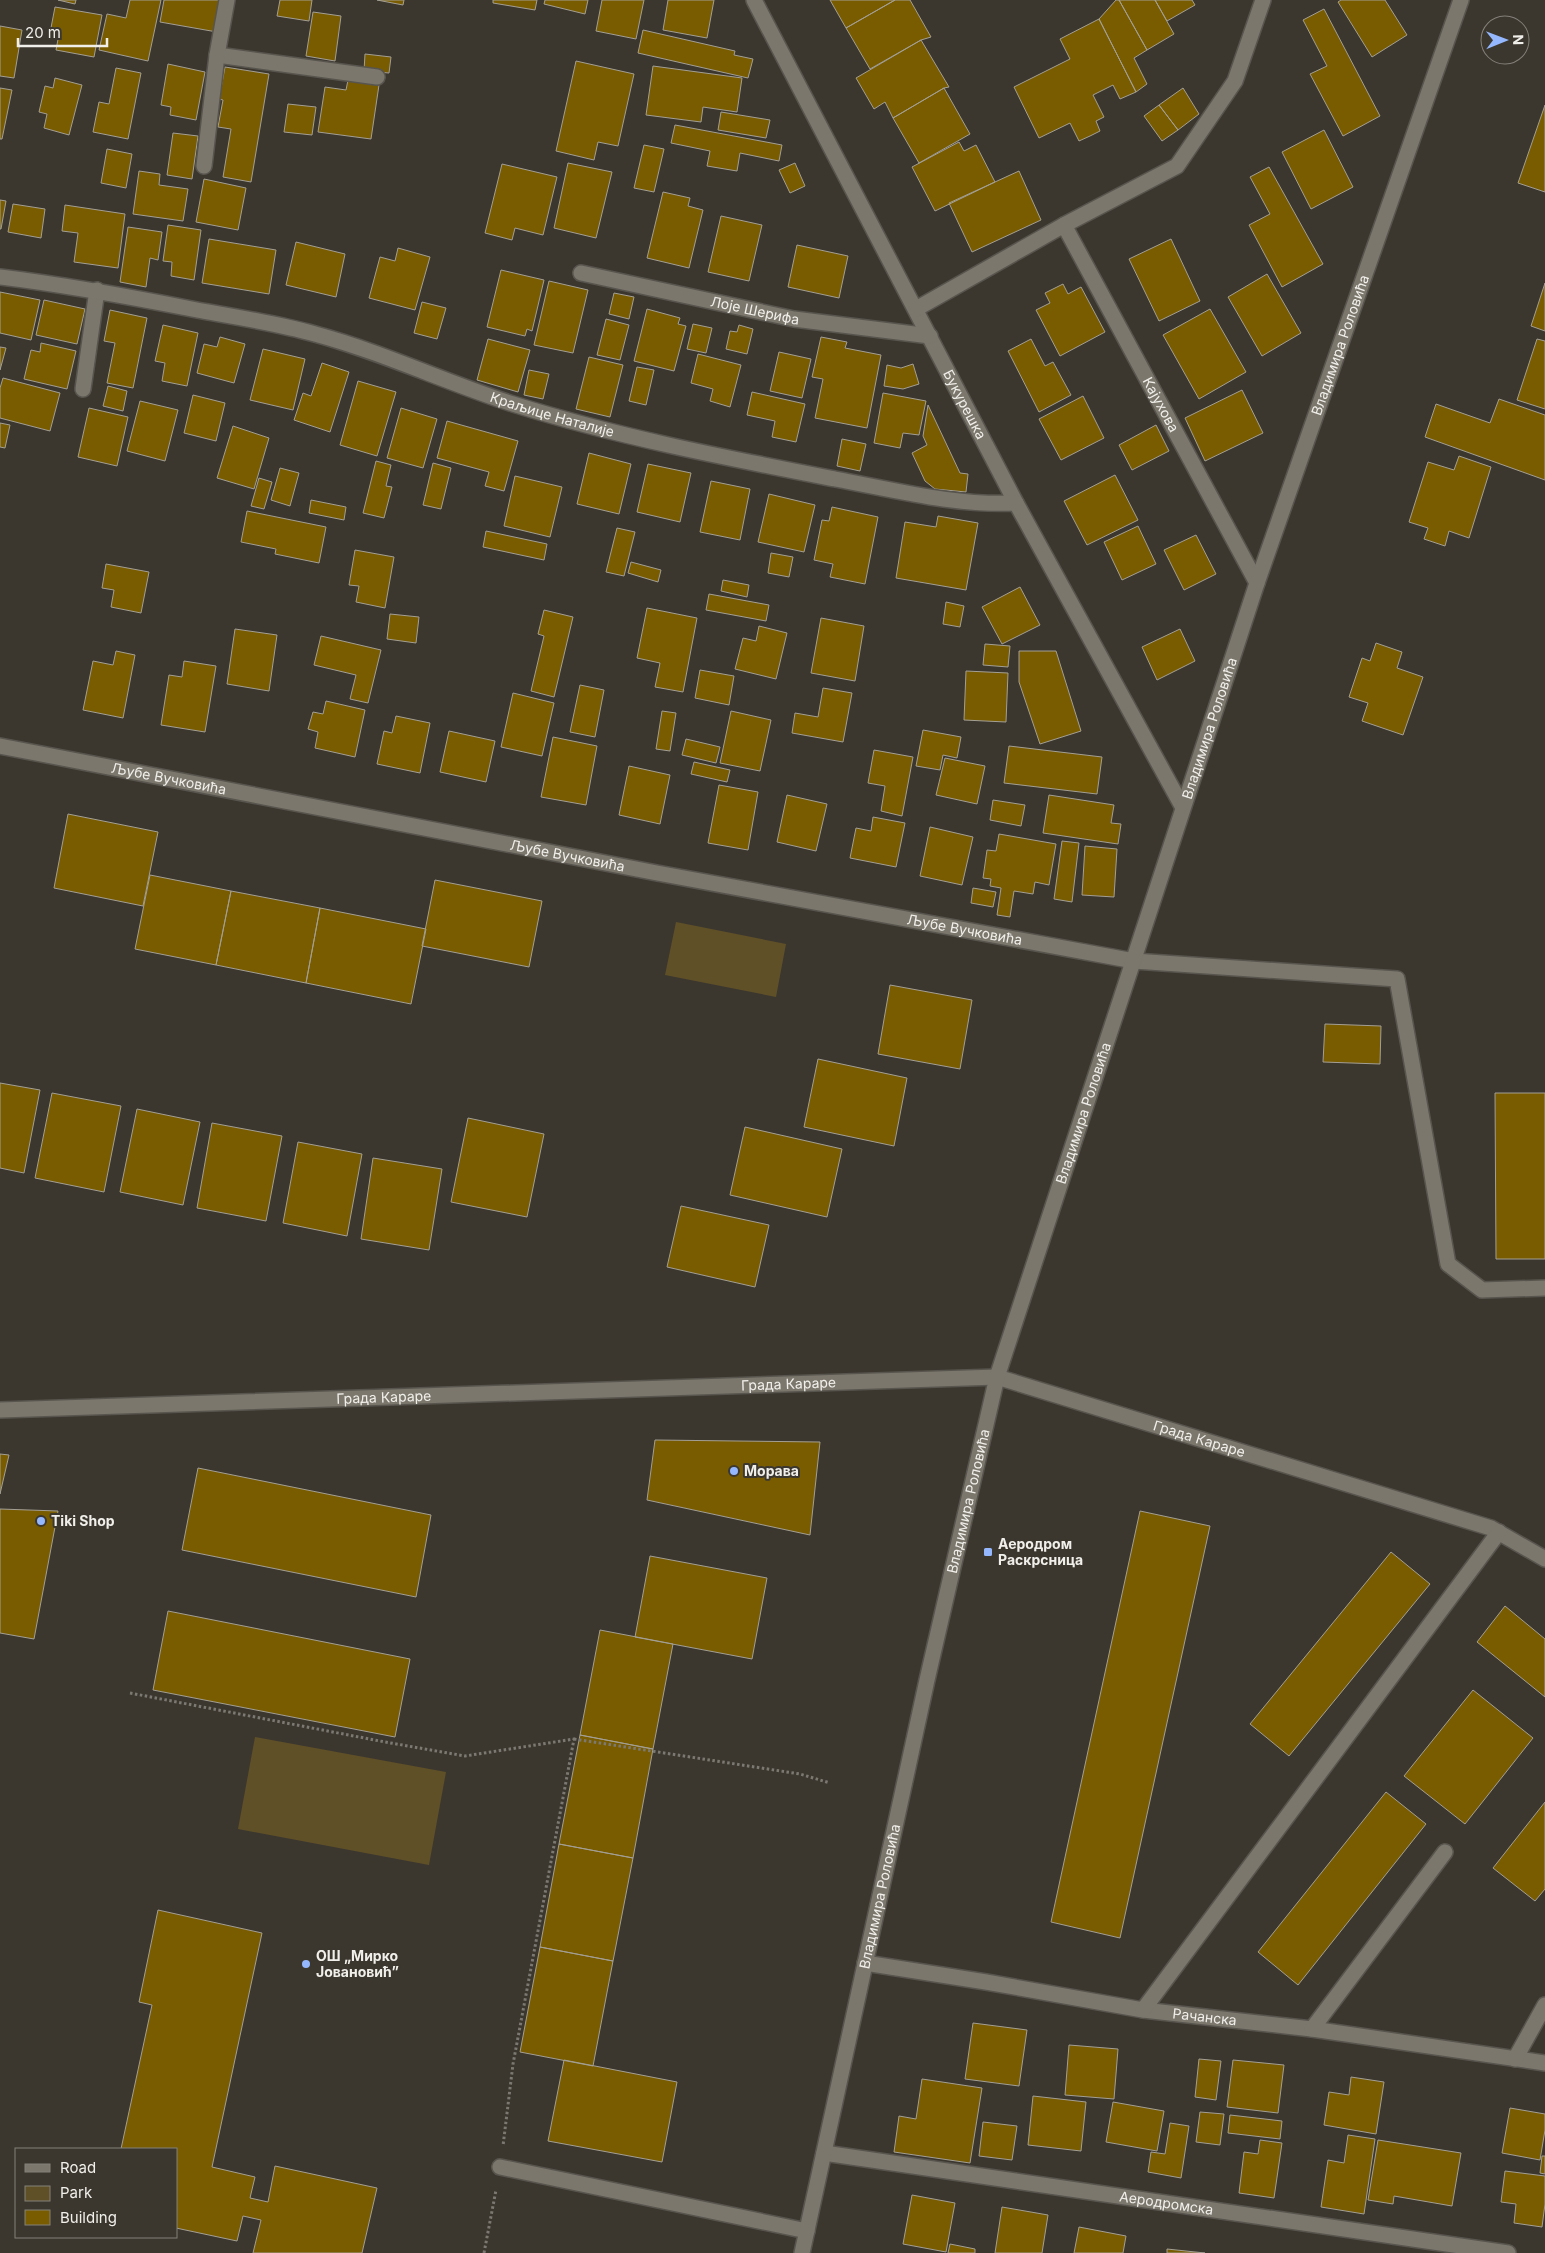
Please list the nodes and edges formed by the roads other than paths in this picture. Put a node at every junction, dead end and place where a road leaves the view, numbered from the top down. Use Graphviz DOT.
graph roads {
  1 [pos="227,0"];
  2 [pos="754,0"];
  3 [pos="1263,0"];
  4 [pos="1461,0"];
  5 [pos="217,56"];
  6 [pos="377,77"];
  7 [pos="204,166"];
  8 [pos="1064,224"];
  9 [pos="581,273"];
  10 [pos="0,277"];
  11 [pos="97,290"];
  12 [pos="916,310"];
  13 [pos="930,336"];
  14 [pos="82,389"];
  15 [pos="1016,503"];
  16 [pos="1257,583"];
  17 [pos="0,746"];
  18 [pos="1182,806"];
  19 [pos="1134,960"];
  20 [pos="1545,1288"];
  21 [pos="997,1377"];
  22 [pos="0,1410"];
  23 [pos="1499,1532"];
  24 [pos="1545,1559"];
  25 [pos="1445,1852"];
  26 [pos="865,1963"];
  27 [pos="1545,2005"];
  28 [pos="1142,2010"];
  29 [pos="1312,2029"];
  30 [pos="1515,2059"];
  31 [pos="1545,2063"];
  32 [pos="824,2152"];
  33 [pos="500,2167"];
  34 [pos="807,2231"];
  35 [pos="802,2253"];
  36 [pos="1508,2253"];
  1 -- 5 [label="street"];
  2 -- 12 [label="street, Букурешка"];
  3 -- 8 [label="street"];
  4 -- 16 [label="street, Владимира Роловића"];
  5 -- 6 [label="street"];
  5 -- 7 [label="street"];
  8 -- 12 [label="street"];
  8 -- 16 [label="street, Кајухова"];
  9 -- 13 [label="street, Лоје Шерифа"];
  10 -- 11 [label="street, Краљице Наталије"];
  11 -- 14 [label="street"];
  11 -- 15 [label="street, Краљице Наталије"];
  12 -- 13 [label="street, Букурешка"];
  13 -- 15 [label="street, Букурешка"];
  15 -- 18 [label="street, Букурешка"];
  16 -- 18 [label="street, Владимира Роловића"];
  17 -- 19 [label="street, Љубе Вучковића"];
  18 -- 19 [label="street, Владимира Роловића"];
  19 -- 20 [label="street, Љубе Вучковића"];
  19 -- 21 [label="street, Владимира Роловића"];
  21 -- 22 [label="street, Града Караре"];
  21 -- 23 [label="street, Града Караре"];
  21 -- 26 [label="street, Владимира Роловића"];
  23 -- 24 [label="street, Града Караре"];
  23 -- 28 [label="street"];
  25 -- 29 [label="street"];
  26 -- 28 [label="street, Рачанска"];
  26 -- 32 [label="street, Владимира Роловића"];
  27 -- 30 [label="street"];
  28 -- 29 [label="street, Рачанска"];
  29 -- 30 [label="street, Рачанска"];
  30 -- 31 [label="street, Рачанска"];
  32 -- 34 [label="street, Владимира Роловића"];
  32 -- 36 [label="street, Аеродромска"];
  33 -- 34 [label="street"];
  34 -- 35 [label="street, Владимира Роловића"];
}
